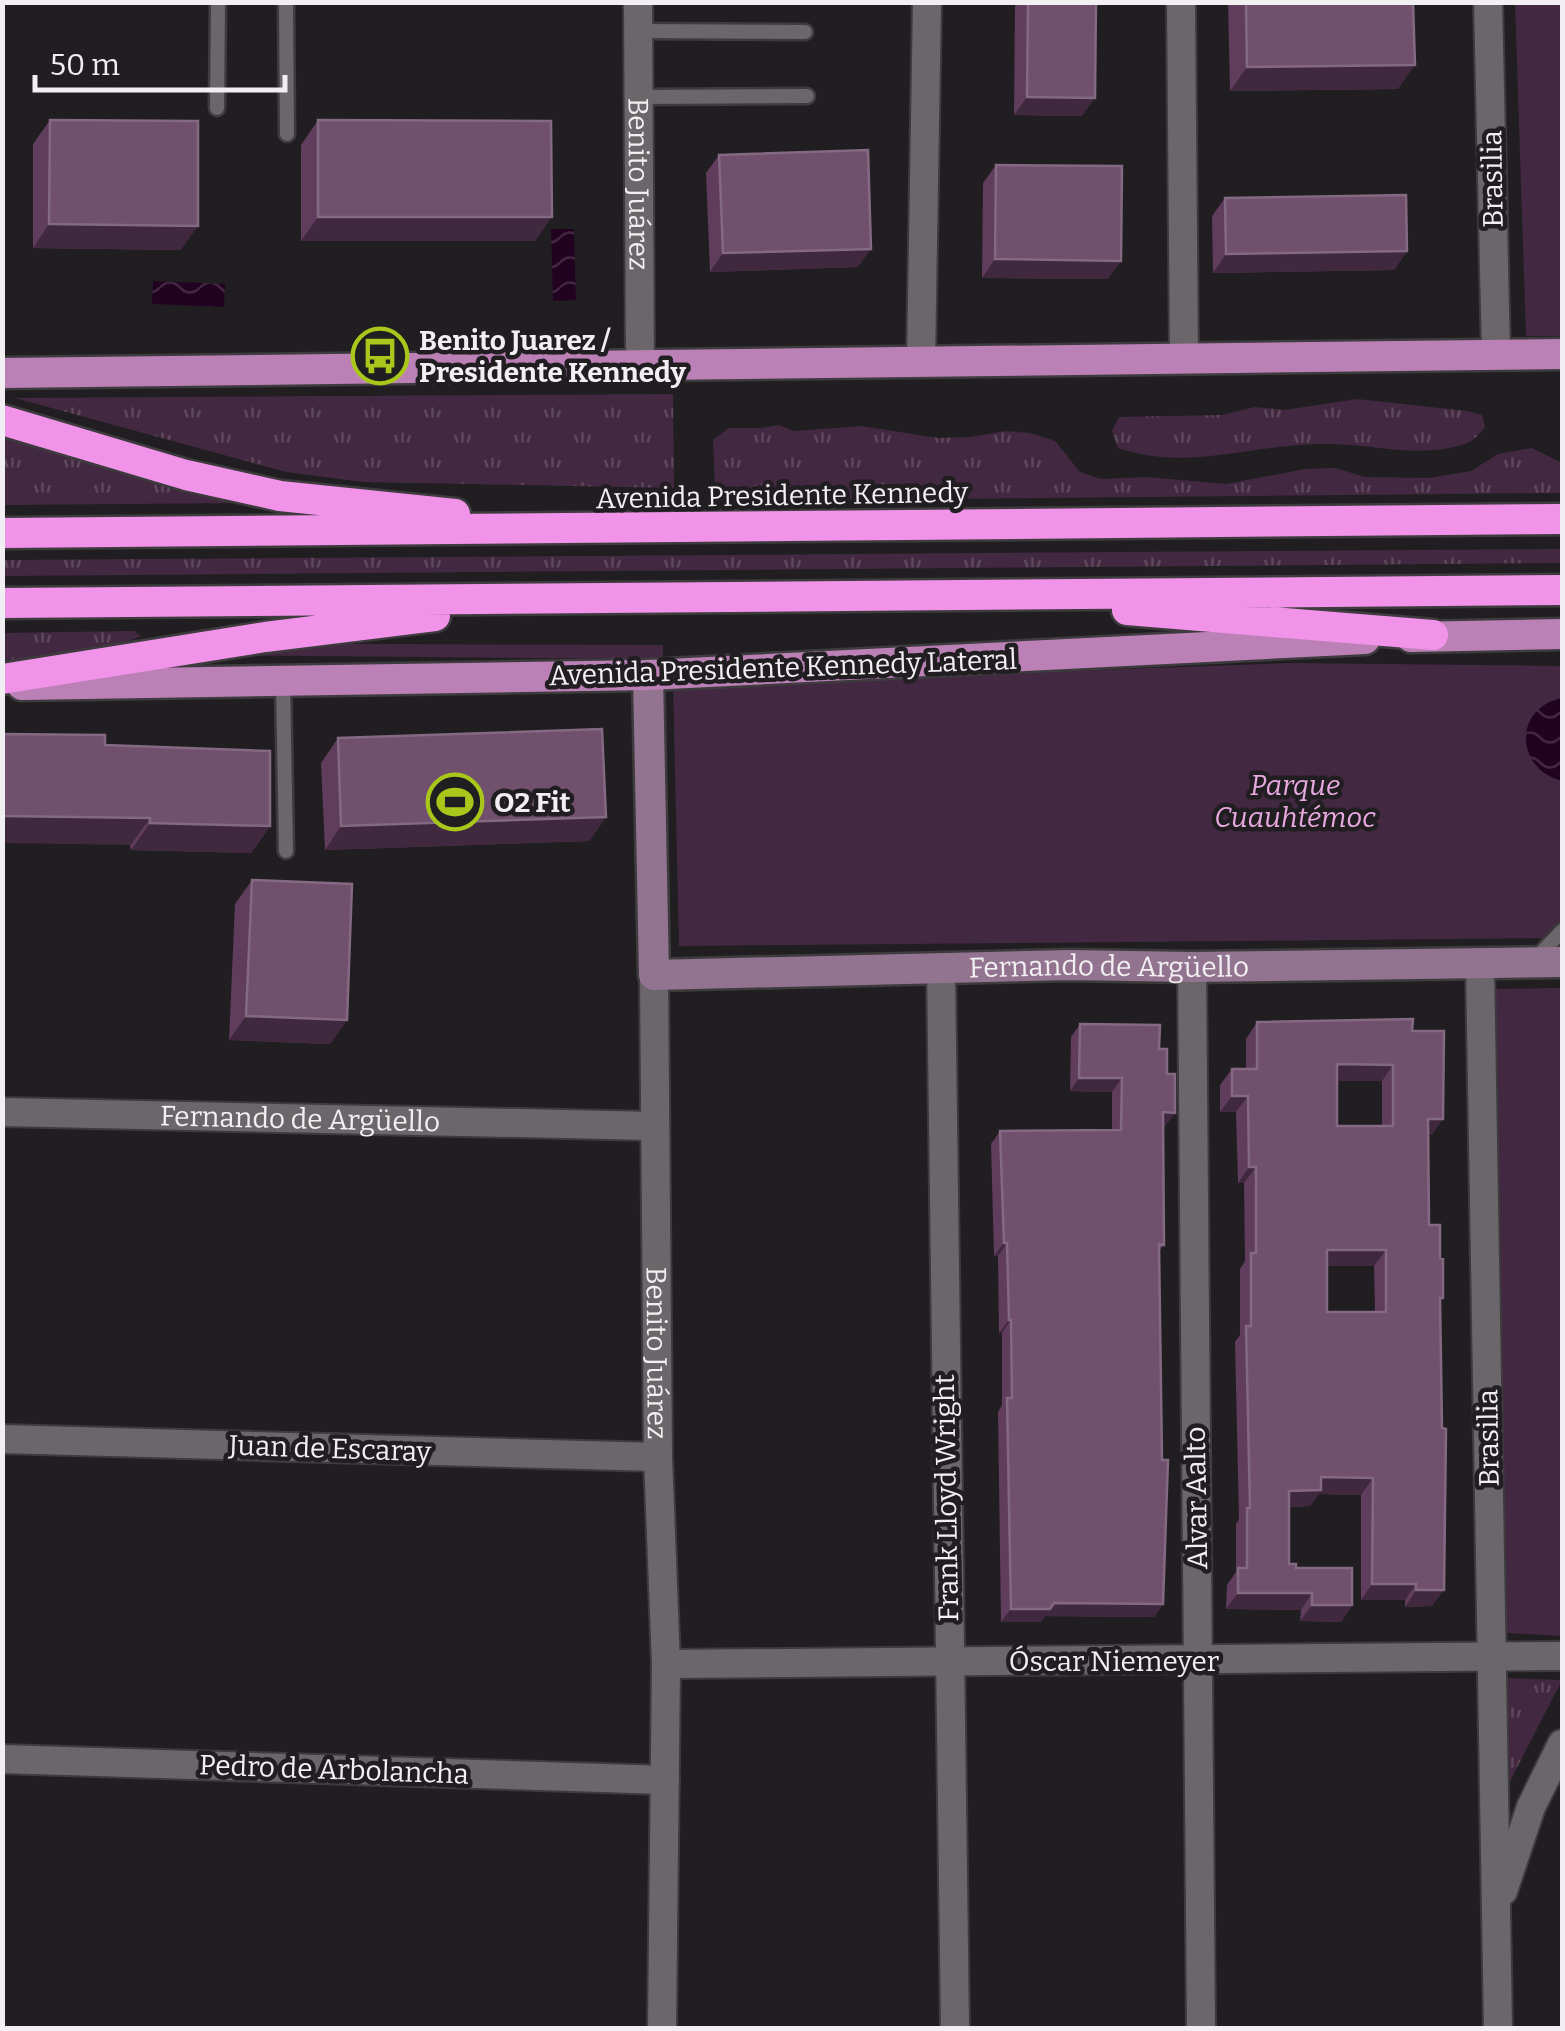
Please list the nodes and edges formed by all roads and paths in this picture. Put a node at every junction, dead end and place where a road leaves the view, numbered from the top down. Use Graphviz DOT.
graph roads {
  1 [pos="218,2"];
  2 [pos="286,2"];
  3 [pos="927,2"];
  4 [pos="1181,2"];
  5 [pos="1488,2"];
  6 [pos="638,17"];
  7 [pos="805,32"];
  8 [pos="807,96"];
  9 [pos="638,97"];
  10 [pos="217,108"];
  11 [pos="287,134"];
  12 [pos="1496,354"];
  13 [pos="1562,354"];
  14 [pos="1184,358"];
  15 [pos="921,362"];
  16 [pos="640,365"];
  17 [pos="2,373"];
  18 [pos="2,420"];
  19 [pos="1562,520"];
  20 [pos="617,530"];
  21 [pos="2,534"];
  22 [pos="1562,590"];
  23 [pos="934,593"];
  24 [pos="570,599"];
  25 [pos="2,602"];
  26 [pos="1562,634"];
  27 [pos="1433,636"];
  28 [pos="648,675"];
  29 [pos="283,681"];
  30 [pos="2,682"];
  31 [pos="286,851"];
  32 [pos="1562,931"];
  33 [pos="1547,962"];
  34 [pos="1480,964"];
  35 [pos="1192,967"];
  36 [pos="940,968"];
  37 [pos="654,975"];
  38 [pos="2,1112"];
  39 [pos="654,1126"];
  40 [pos="2,1439"];
  41 [pos="658,1457"];
  42 [pos="1562,1656"];
  43 [pos="1492,1659"];
  44 [pos="1198,1660"];
  45 [pos="948,1662"];
  46 [pos="666,1664"];
  47 [pos="1562,1744"];
  48 [pos="2,1759"];
  49 [pos="665,1780"];
  50 [pos="1497,1912"];
  51 [pos="662,2028"];
  52 [pos="955,2028"];
  53 [pos="1201,2028"];
  54 [pos="1498,2028"];
  1 -- 10 [label="lane"];
  2 -- 11 [label="lane"];
  3 -- 15 [label="street"];
  4 -- 14 [label="street"];
  5 -- 12 [label="street, Brasilia"];
  6 -- 7 [label="lane"];
  6 -- 9 [label="street, Benito Juárez"];
  8 -- 9 [label="lane"];
  9 -- 16 [label="street, Benito Juárez"];
  12 -- 13 [label="main road"];
  12 -- 14 [label="main road"];
  14 -- 15 [label="main road"];
  15 -- 16 [label="main road"];
  16 -- 17 [label="main road"];
  18 -- 20 [label="highway"];
  19 -- 20 [label="highway, Avenida Presidente Kennedy"];
  20 -- 21 [label="highway, Avenida Presidente Kennedy"];
  22 -- 23 [label="highway"];
  23 -- 24 [label="highway"];
  23 -- 27 [label="highway"];
  24 -- 25 [label="highway"];
  24 -- 30 [label="highway"];
  26 -- 27 [label="main road, Avenida Presidente Kennedy Lateral"];
  27 -- 28 [label="main road, Avenida Presidente Kennedy Lateral"];
  28 -- 29 [label="main road, Avenida Presidente Kennedy Lateral"];
  28 -- 37 [label="street, Benito Juárez"];
  29 -- 30 [label="main road, Avenida Presidente Kennedy Lateral"];
  29 -- 31 [label="lane"];
  32 -- 33 [label="lane"];
  33 -- 34 [label="street, Fernando de Argüello"];
  34 -- 35 [label="street, Fernando de Argüello"];
  34 -- 43 [label="street, Brasilia"];
  35 -- 36 [label="street, Fernando de Argüello"];
  35 -- 44 [label="street, Alvar Aalto"];
  36 -- 37 [label="street, Fernando de Argüello"];
  36 -- 45 [label="street, Frank Lloyd Wright"];
  37 -- 39 [label="street, Benito Juárez"];
  38 -- 39 [label="street, Fernando de Argüello"];
  39 -- 41 [label="street, Benito Juárez"];
  40 -- 41 [label="street, Juan de Escaray"];
  41 -- 46 [label="street, Benito Juárez"];
  42 -- 43 [label="street, Óscar Niemeyer"];
  43 -- 44 [label="street, Óscar Niemeyer"];
  43 -- 50 [label="street, Brasilia"];
  44 -- 45 [label="street, Óscar Niemeyer"];
  44 -- 53 [label="street, Alvar Aalto"];
  45 -- 46 [label="street, Óscar Niemeyer"];
  45 -- 52 [label="street, Frank Lloyd Wright"];
  46 -- 49 [label="street, Benito Juárez"];
  47 -- 50 [label="street, Brasilia"];
  48 -- 49 [label="street, Pedro de Arbolancha"];
  49 -- 51 [label="street, Benito Juárez"];
  50 -- 54 [label="street, Brasilia"];
}
